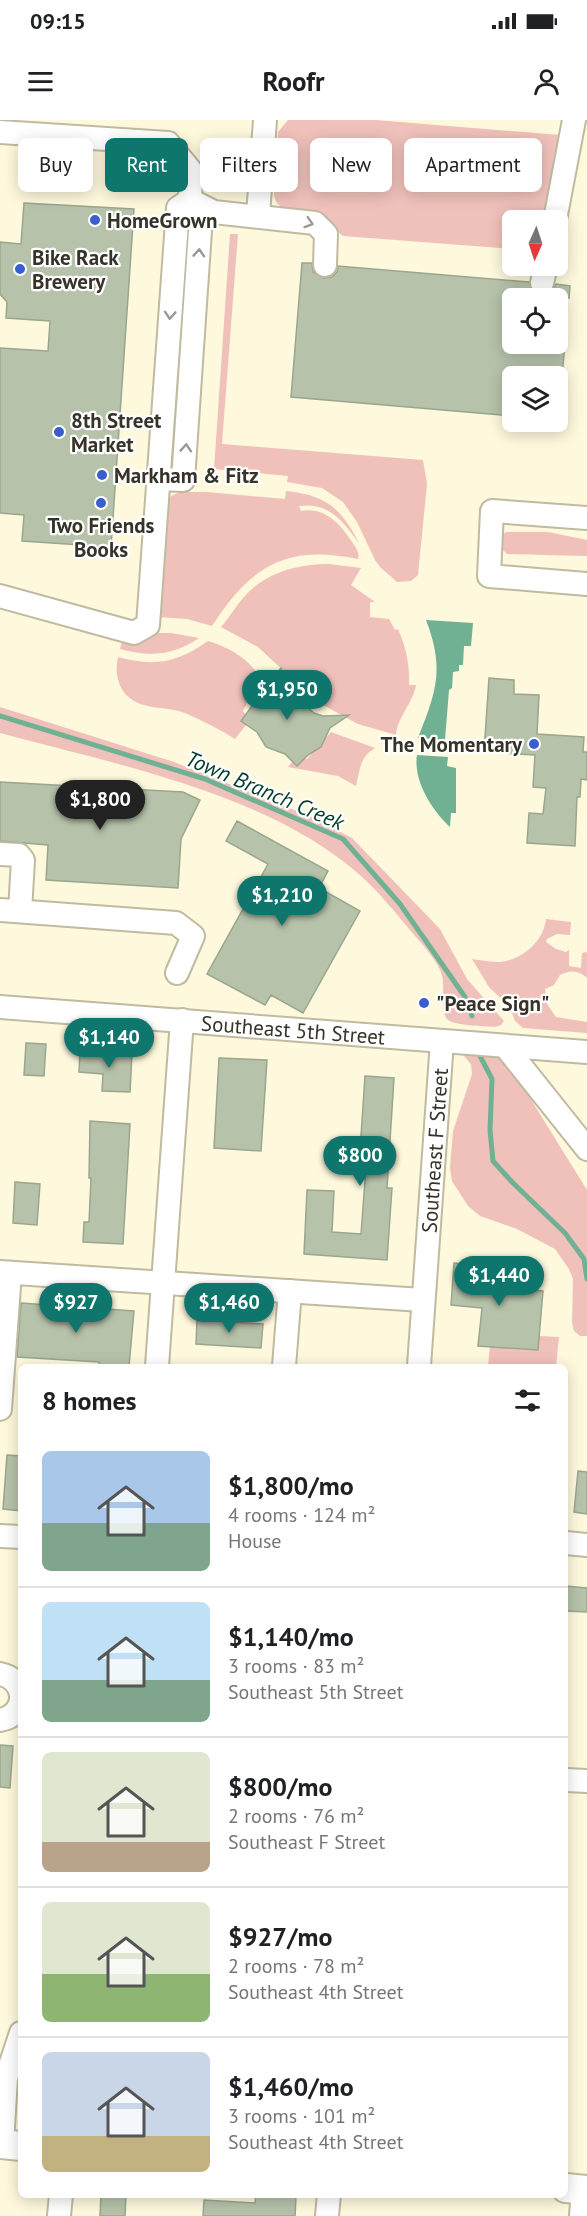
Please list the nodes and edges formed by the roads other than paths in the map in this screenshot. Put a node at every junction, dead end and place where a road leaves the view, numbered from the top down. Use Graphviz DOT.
graph roads {
  1 [pos="265,120"];
  2 [pos="574,120"];
  3 [pos="0,132"];
  4 [pos="190,200"];
  5 [pos="557,210"];
  6 [pos="258,215"];
  7 [pos="325,265"];
  8 [pos="587,518"];
  9 [pos="587,584"];
  10 [pos="0,596"];
  11 [pos="0,854"];
  12 [pos="10,911"];
  13 [pos="177,973"];
  14 [pos="0,1008"];
  15 [pos="182,1020"];
  16 [pos="442,1041"];
  17 [pos="505,1046"];
  18 [pos="587,1052"];
  19 [pos="587,1149"];
  20 [pos="5,1272"];
  21 [pos="163,1283"];
  22 [pos="290,1291"];
  23 [pos="422,1300"];
  24 [pos="157,1364"];
  25 [pos="284,1364"];
  26 [pos="419,1364"];
  27 [pos="0,1409"];
  28 [pos="0,1536"];
  29 [pos="18,1537"];
  30 [pos="568,1543"];
  31 [pos="587,1545"];
  32 [pos="0,1674"];
  33 [pos="16,1708"];
  34 [pos="568,1780"];
  35 [pos="587,1781"];
  36 [pos="18,2042"];
  37 [pos="8,2145"];
  38 [pos="61,2198"];
  39 [pos="329,2198"];
  40 [pos="59,2216"];
  41 [pos="327,2216"];
  1 -- 6 [label="street"];
  2 -- 5 [label="street"];
  3 -- 4 [label="street"];
  4 -- 6 [label="street"];
  4 -- 10 [label="street"];
  6 -- 7 [label="street, one-way"];
  8 -- 9 [label="street"];
  11 -- 12 [label="street"];
  12 -- 13 [label="street"];
  14 -- 15 [label="street, Southeast 5th Street"];
  15 -- 16 [label="street, Southeast 5th Street"];
  15 -- 21 [label="street"];
  16 -- 17 [label="street, Southeast 5th Street"];
  16 -- 23 [label="street, Southeast F Street"];
  17 -- 18 [label="street, Southeast 5th Street"];
  17 -- 19 [label="street"];
  20 -- 21 [label="street"];
  20 -- 27 [label="street"];
  21 -- 22 [label="street"];
  21 -- 24 [label="street"];
  22 -- 23 [label="street"];
  22 -- 25 [label="street"];
  23 -- 26 [label="street, Southeast F Street"];
  28 -- 29 [label="street"];
  30 -- 31 [label="street"];
  32 -- 33 [label="street"];
  34 -- 35 [label="street"];
  36 -- 37 [label="street"];
  38 -- 40 [label="street"];
  39 -- 41 [label="street"];
}
